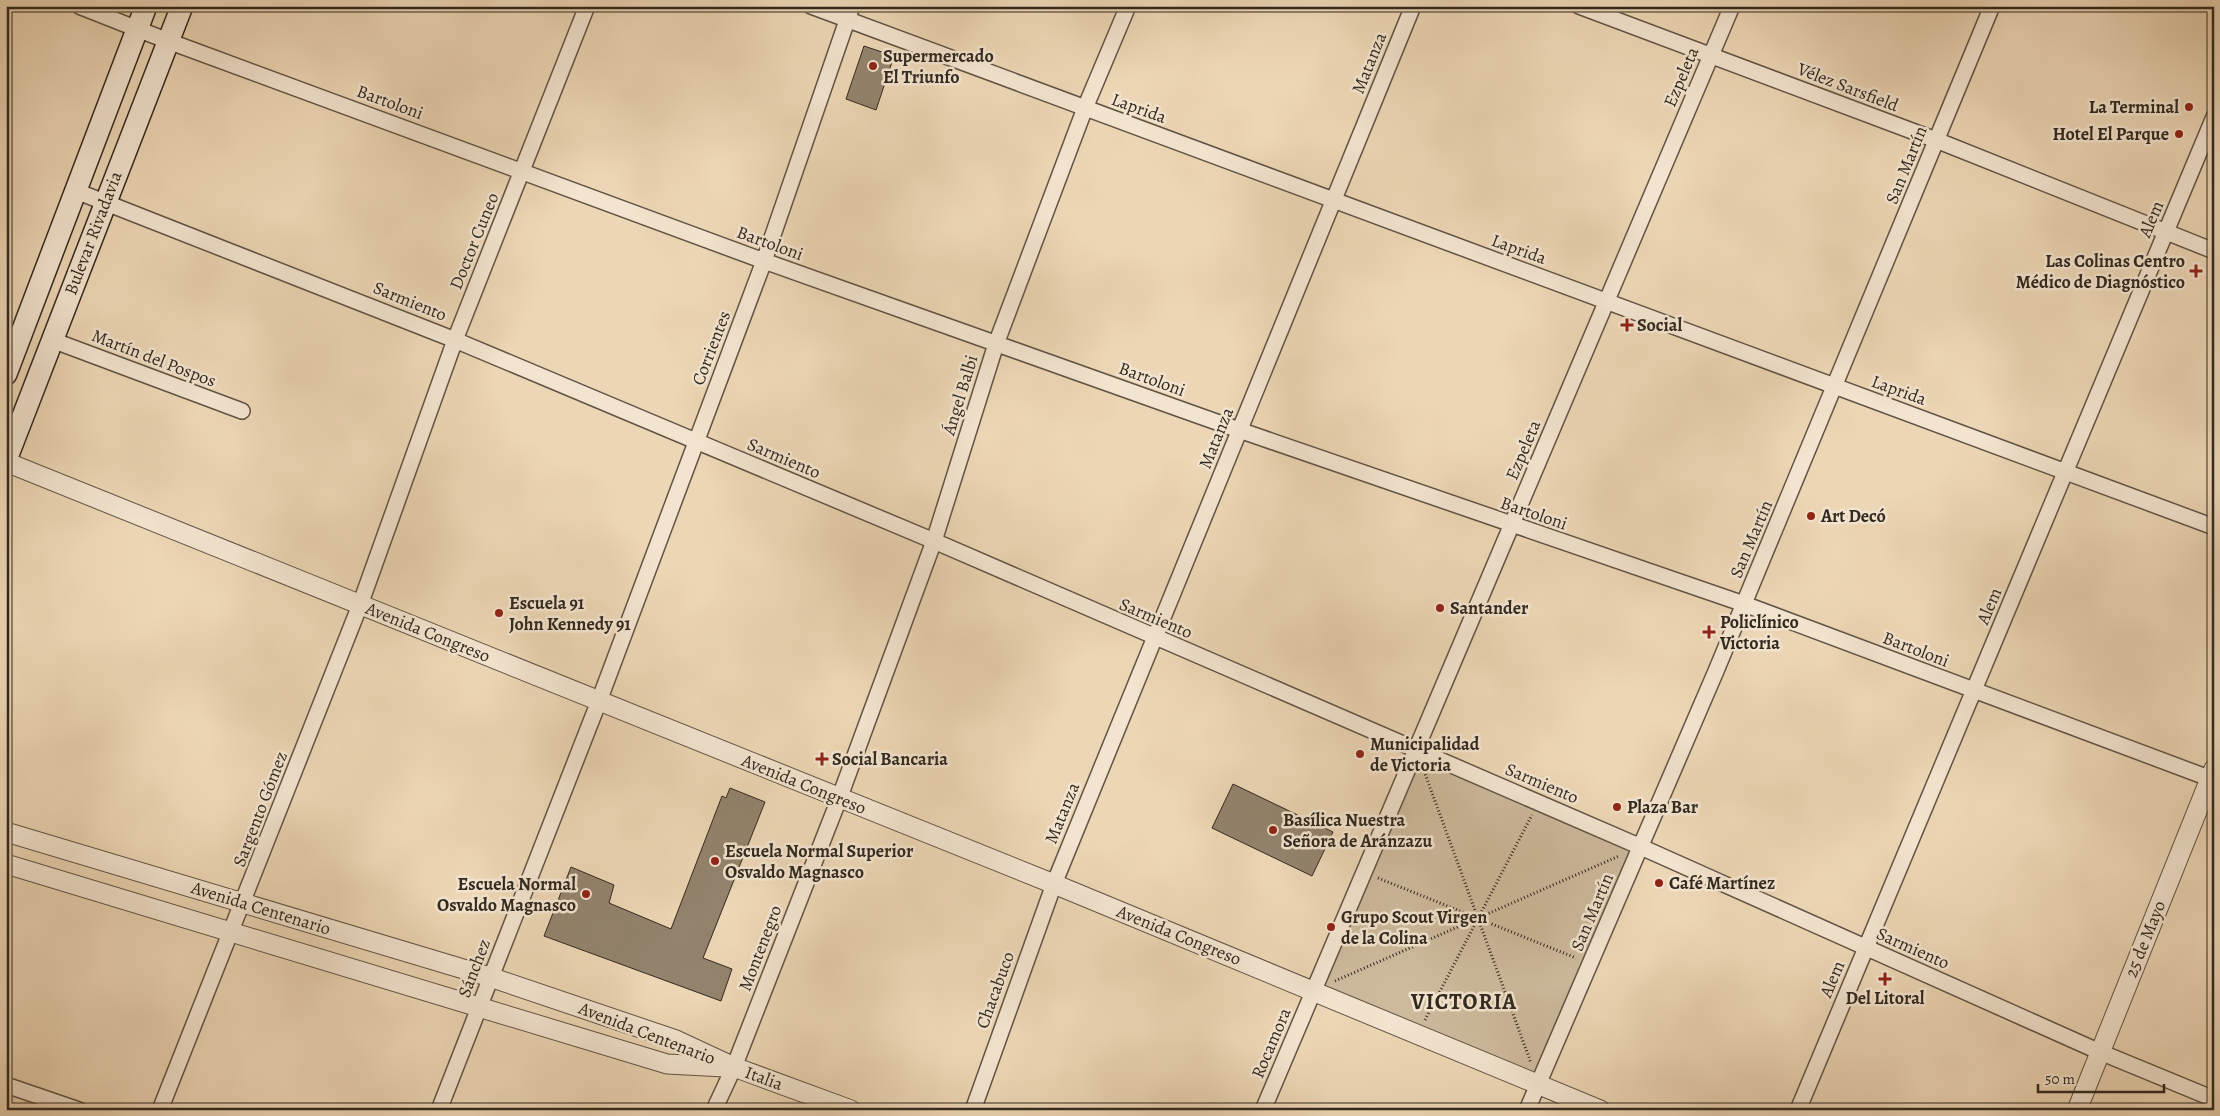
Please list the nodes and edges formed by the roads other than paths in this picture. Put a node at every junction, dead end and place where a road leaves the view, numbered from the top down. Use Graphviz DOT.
graph roads {
  1 [pos="79,6"];
  2 [pos="146,6"];
  3 [pos="182,6"];
  4 [pos="587,6"];
  5 [pos="811,6"];
  6 [pos="1128,6"];
  7 [pos="1413,6"];
  8 [pos="1578,6"];
  9 [pos="1732,6"];
  10 [pos="1992,6"];
  11 [pos="849,13"];
  12 [pos="137,29"];
  13 [pos="168,41"];
  14 [pos="1711,56"];
  15 [pos="1085,108"];
  16 [pos="2214,117"];
  17 [pos="1936,140"];
  18 [pos="523,170"];
  19 [pos="76,191"];
  20 [pos="1333,200"];
  21 [pos="105,201"];
  22 [pos="2165,232"];
  23 [pos="2214,252"];
  24 [pos="764,261"];
  25 [pos="1607,302"];
  26 [pos="52,340"];
  27 [pos="456,340"];
  28 [pos="996,344"];
  29 [pos="6,374"];
  30 [pos="1835,386"];
  31 [pos="242,411"];
  32 [pos="1239,430"];
  33 [pos="696,442"];
  34 [pos="6,461"];
  35 [pos="2065,472"];
  36 [pos="1512,525"];
  37 [pos="2214,527"];
  38 [pos="934,541"];
  39 [pos="360,604"];
  40 [pos="1744,604"];
  41 [pos="1154,638"];
  42 [pos="1974,690"];
  43 [pos="599,701"];
  44 [pos="1416,749"];
  45 [pos="2212,776"];
  46 [pos="839,799"];
  47 [pos="6,832"];
  48 [pos="1640,846"];
  49 [pos="6,864"];
  50 [pos="1054,884"];
  51 [pos="244,903"];
  52 [pos="231,931"];
  53 [pos="1866,947"];
  54 [pos="490,977"];
  55 [pos="1313,991"];
  56 [pos="479,1007"];
  57 [pos="2100,1052"];
  58 [pos="734,1067"];
  59 [pos="6,1084"];
  60 [pos="1538,1084"];
  61 [pos="2214,1099"];
  62 [pos="79,1110"];
  63 [pos="160,1110"];
  64 [pos="439,1110"];
  65 [pos="714,1110"];
  66 [pos="851,1110"];
  67 [pos="973,1110"];
  68 [pos="1263,1110"];
  69 [pos="1527,1110"];
  70 [pos="1600,1110"];
  71 [pos="1798,1110"];
  72 [pos="2077,1110"];
  1 -- 12 [label="street, Bartoloni"];
  2 -- 12 [label="main road, Bulevar Rivadavia"];
  3 -- 13 [label="main road, Bulevar Rivadavia"];
  4 -- 18 [label="street, Doctor Cuneo"];
  5 -- 11 [label="street, Laprida"];
  6 -- 15 [label="street, Ángel Balbi"];
  7 -- 20 [label="street, Matanza"];
  8 -- 14 [label="street, Vélez Sarsfield"];
  9 -- 14 [label="street, Ezpeleta"];
  10 -- 17 [label="street, San Martín"];
  11 -- 15 [label="street, Laprida"];
  11 -- 24 [label="street, Corrientes"];
  12 -- 13 [label="street, Bartoloni"];
  12 -- 19 [label="main road, Bulevar Rivadavia"];
  13 -- 18 [label="street, Bartoloni"];
  13 -- 21 [label="main road, Bulevar Rivadavia"];
  14 -- 17 [label="street, Vélez Sarsfield"];
  14 -- 25 [label="street, Ezpeleta"];
  15 -- 20 [label="street, Laprida"];
  15 -- 28 [label="street, Ángel Balbi"];
  16 -- 22 [label="street, Alem"];
  17 -- 22 [label="street, Vélez Sarsfield"];
  17 -- 30 [label="street, San Martín"];
  18 -- 24 [label="street, Bartoloni"];
  18 -- 27 [label="street, Doctor Cuneo"];
  19 -- 21 [label="street, Sarmiento"];
  19 -- 29 [label="main road, Bulevar Rivadavia"];
  20 -- 25 [label="street, Laprida"];
  20 -- 32 [label="street, Matanza"];
  21 -- 26 [label="main road, Bulevar Rivadavia"];
  21 -- 27 [label="street, Sarmiento"];
  22 -- 23 [label="street, Vélez Sarsfield"];
  22 -- 35 [label="street, Alem"];
  24 -- 28 [label="street, Bartoloni"];
  24 -- 33 [label="street, Corrientes"];
  25 -- 30 [label="street, Laprida"];
  25 -- 36 [label="street, Ezpeleta"];
  26 -- 31 [label="street, Martín del Pospos"];
  26 -- 34 [label="main road, Bulevar Rivadavia"];
  27 -- 33 [label="street, Sarmiento"];
  27 -- 39 [label="street, Doctor Cuneo"];
  28 -- 32 [label="street, Bartoloni"];
  28 -- 38 [label="street, Ángel Balbi"];
  30 -- 35 [label="street, Laprida"];
  30 -- 40 [label="street, San Martín"];
  32 -- 36 [label="street, Bartoloni"];
  32 -- 41 [label="street, Matanza"];
  33 -- 38 [label="street, Sarmiento"];
  33 -- 43 [label="street, Corrientes"];
  34 -- 39 [label="street, Avenida Congreso"];
  35 -- 37 [label="street, Laprida"];
  35 -- 42 [label="street, Alem"];
  36 -- 40 [label="street, Bartoloni"];
  36 -- 44 [label="street, Ezpeleta"];
  38 -- 41 [label="street, Sarmiento"];
  38 -- 46 [label="street, Ángel Balbi"];
  39 -- 43 [label="street, Avenida Congreso"];
  39 -- 51 [label="street, Sargento Gómez"];
  40 -- 42 [label="street, Bartoloni"];
  40 -- 48 [label="street, San Martín"];
  41 -- 44 [label="street, Sarmiento"];
  41 -- 50 [label="street, Matanza"];
  42 -- 45 [label="street, Bartoloni"];
  42 -- 53 [label="street, Alem"];
  43 -- 46 [label="street, Avenida Congreso"];
  43 -- 54 [label="street, Sánchez"];
  44 -- 48 [label="street, Sarmiento"];
  44 -- 55 [label="street, Ezpeleta"];
  45 -- 57 [label="street, 25 de Mayo"];
  46 -- 50 [label="street, Avenida Congreso"];
  46 -- 58 [label="street, Montenegro"];
  47 -- 51 [label="street, Avenida Centenario"];
  48 -- 53 [label="street, Sarmiento"];
  48 -- 60 [label="street, San Martín"];
  49 -- 52 [label="street, Avenida Centenario"];
  50 -- 55 [label="street, Avenida Congreso"];
  50 -- 67 [label="street, Chacabuco"];
  51 -- 52 [label="street, Sargento Gómez"];
  51 -- 54 [label="street, Avenida Centenario"];
  52 -- 56 [label="street, Avenida Centenario"];
  52 -- 63 [label="street, Sargento Gómez"];
  53 -- 57 [label="street, Sarmiento"];
  53 -- 71 [label="street, Alem"];
  54 -- 56 [label="street, Sánchez"];
  54 -- 58 [label="street, Avenida Centenario"];
  55 -- 60 [label="street, Avenida Congreso"];
  55 -- 68 [label="street, Rocamora"];
  56 -- 58 [label="street, Avenida Centenario"];
  56 -- 64 [label="street, Sánchez"];
  57 -- 61 [label="street, Sarmiento"];
  57 -- 72 [label="street, 25 de Mayo"];
  58 -- 65 [label="street, Montenegro"];
  58 -- 66 [label="street, Italia"];
  59 -- 62 [label="street"];
  60 -- 69 [label="street, San Martín"];
  60 -- 70 [label="street, Avenida Congreso"];
}
